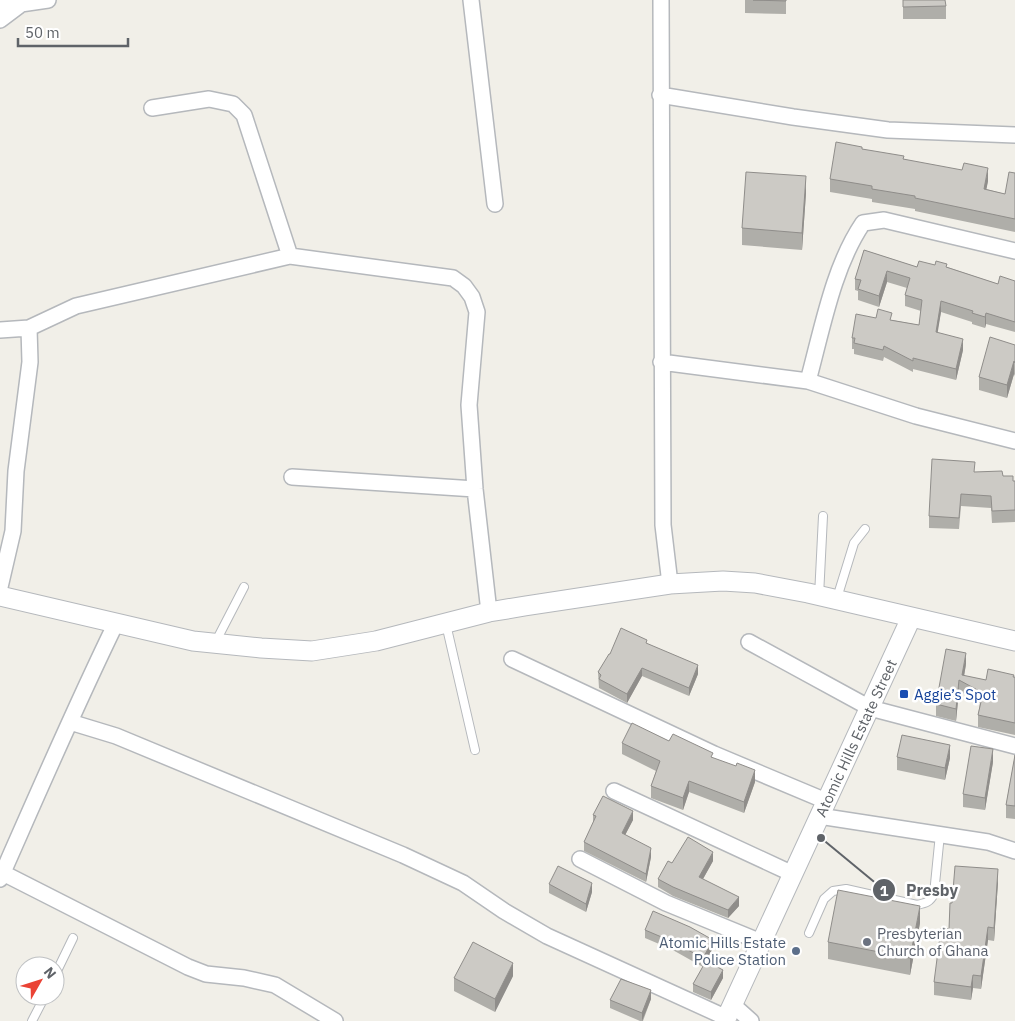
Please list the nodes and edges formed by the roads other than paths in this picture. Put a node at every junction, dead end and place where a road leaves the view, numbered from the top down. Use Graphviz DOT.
graph roads {
  1 [pos="48,0"];
  2 [pos="471,0"];
  3 [pos="661,0"];
  4 [pos="20,5"];
  5 [pos="0,7"];
  6 [pos="0,20"];
  7 [pos="660,95"];
  8 [pos="152,108"];
  9 [pos="1015,135"];
  10 [pos="495,204"];
  11 [pos="1015,251"];
  12 [pos="290,256"];
  13 [pos="29,328"];
  14 [pos="0,330"];
  15 [pos="661,362"];
  16 [pos="808,382"];
  17 [pos="1015,440"];
  18 [pos="292,477"];
  19 [pos="475,489"];
  20 [pos="823,516"];
  21 [pos="865,530"];
  22 [pos="670,584"];
  23 [pos="0,586"];
  24 [pos="244,587"];
  25 [pos="0,596"];
  26 [pos="828,598"];
  27 [pos="490,612"];
  28 [pos="911,618"];
  29 [pos="116,623"];
  30 [pos="446,624"];
  31 [pos="1015,641"];
  32 [pos="749,642"];
  33 [pos="214,643"];
  34 [pos="512,659"];
  35 [pos="870,708"];
  36 [pos="70,722"];
  37 [pos="1015,746"];
  38 [pos="475,750"];
  39 [pos="614,791"];
  40 [pos="823,809"];
  41 [pos="940,834"];
  42 [pos="1015,851"];
  43 [pos="580,859"];
  44 [pos="793,874"];
  45 [pos="1,876"];
  46 [pos="809,933"];
  47 [pos="73,938"];
  48 [pos="761,942"];
  49 [pos="64,956"];
  50 [pos="40,1006"];
  51 [pos="728,1014"];
  52 [pos="32,1021"];
  53 [pos="335,1021"];
  54 [pos="751,1021"];
  1 -- 4 [label="street"];
  2 -- 10 [label="street"];
  3 -- 7 [label="street"];
  4 -- 5 [label="street"];
  4 -- 6 [label="street"];
  7 -- 9 [label="street"];
  7 -- 15 [label="street"];
  8 -- 12 [label="street"];
  11 -- 16 [label="street"];
  12 -- 13 [label="street"];
  12 -- 19 [label="street"];
  13 -- 14 [label="street"];
  13 -- 23 [label="street"];
  15 -- 16 [label="street"];
  15 -- 22 [label="street"];
  16 -- 17 [label="street"];
  18 -- 19 [label="street"];
  19 -- 27 [label="street"];
  20 -- 26 [label="lane"];
  21 -- 26 [label="lane"];
  22 -- 26 [label="street"];
  22 -- 27 [label="street"];
  24 -- 33 [label="lane"];
  25 -- 29 [label="street"];
  26 -- 28 [label="street"];
  27 -- 30 [label="street"];
  28 -- 31 [label="street"];
  28 -- 35 [label="street, Atomic Hills Estate Street"];
  29 -- 33 [label="street"];
  29 -- 36 [label="street"];
  30 -- 33 [label="street"];
  30 -- 38 [label="lane"];
  32 -- 35 [label="street"];
  34 -- 40 [label="street"];
  35 -- 37 [label="street"];
  35 -- 40 [label="street, Atomic Hills Estate Street"];
  36 -- 45 [label="street"];
  36 -- 51 [label="street"];
  39 -- 44 [label="street"];
  40 -- 41 [label="street"];
  40 -- 44 [label="street, Atomic Hills Estate Street"];
  41 -- 42 [label="street"];
  41 -- 46 [label="lane"];
  43 -- 48 [label="street"];
  44 -- 48 [label="street, Atomic Hills Estate Street"];
  45 -- 53 [label="street"];
  47 -- 49 [label="lane"];
  48 -- 51 [label="street, Atomic Hills Estate Street"];
  50 -- 52 [label="lane"];
  51 -- 54 [label="street"];
}
